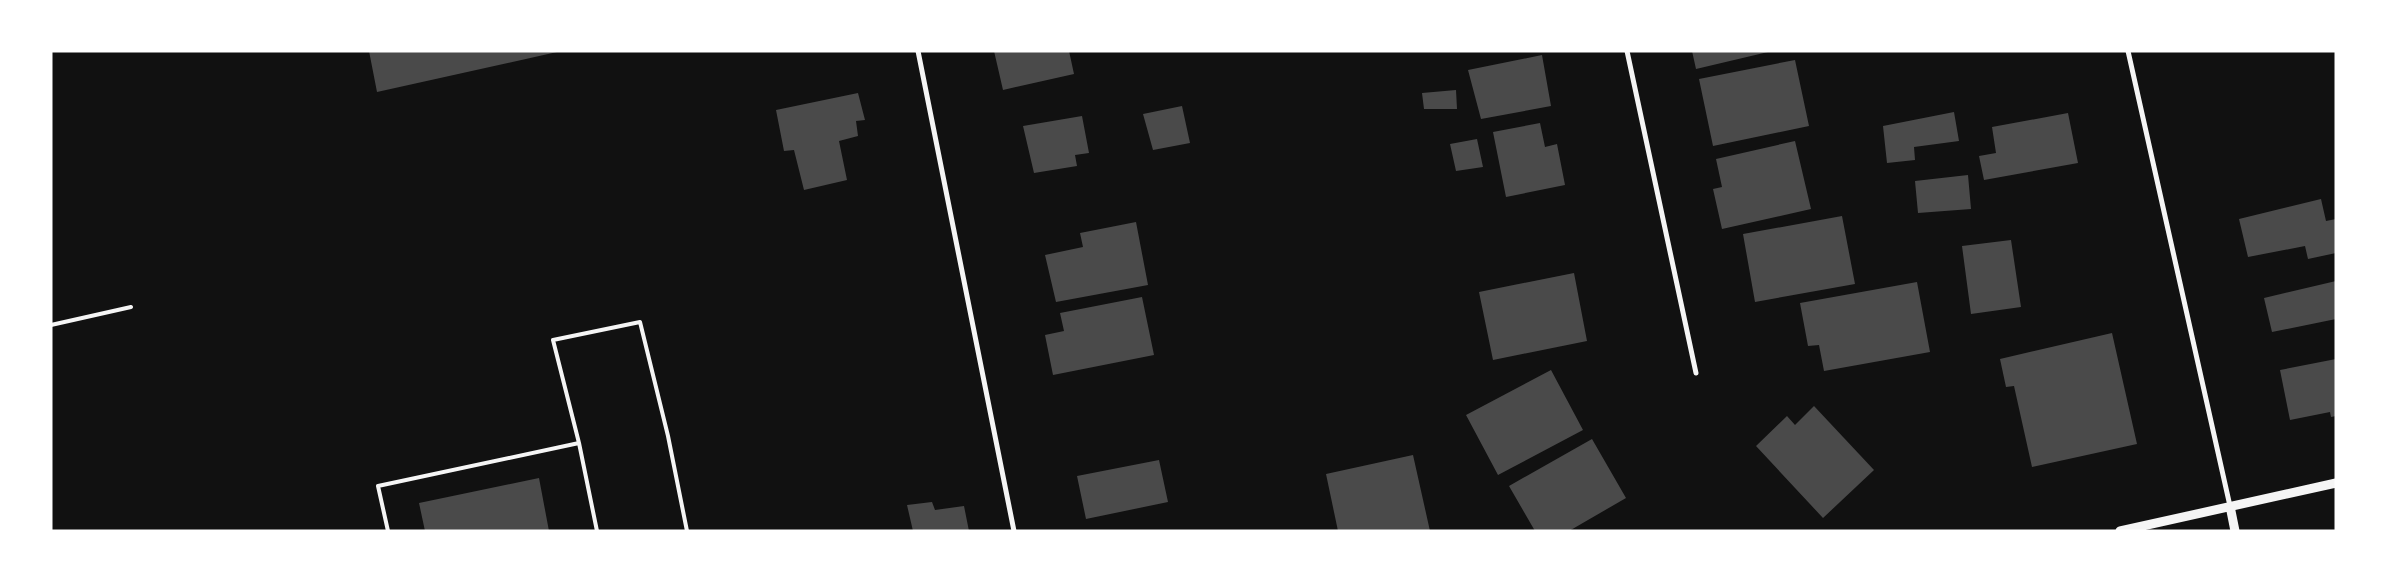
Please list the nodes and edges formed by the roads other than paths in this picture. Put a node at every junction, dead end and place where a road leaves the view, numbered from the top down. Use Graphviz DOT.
graph roads {
  1 [pos="918,51"];
  2 [pos="1626,51"];
  3 [pos="2128,51"];
  4 [pos="131,307"];
  5 [pos="51,325"];
  6 [pos="1696,373"];
  7 [pos="579,443"];
  8 [pos="2336,483"];
  9 [pos="2230,506"];
  10 [pos="388,531"];
  11 [pos="597,531"];
  12 [pos="687,531"];
  13 [pos="1014,531"];
  14 [pos="2120,531"];
  15 [pos="2236,531"];
  1 -- 13 [label="street"];
  2 -- 6 [label="street"];
  3 -- 9 [label="street"];
  4 -- 5 [label="lane"];
  7 -- 10 [label="lane"];
  7 -- 11 [label="lane"];
  7 -- 12 [label="lane"];
  8 -- 9 [label="street"];
  9 -- 14 [label="street"];
  9 -- 15 [label="street"];
}
